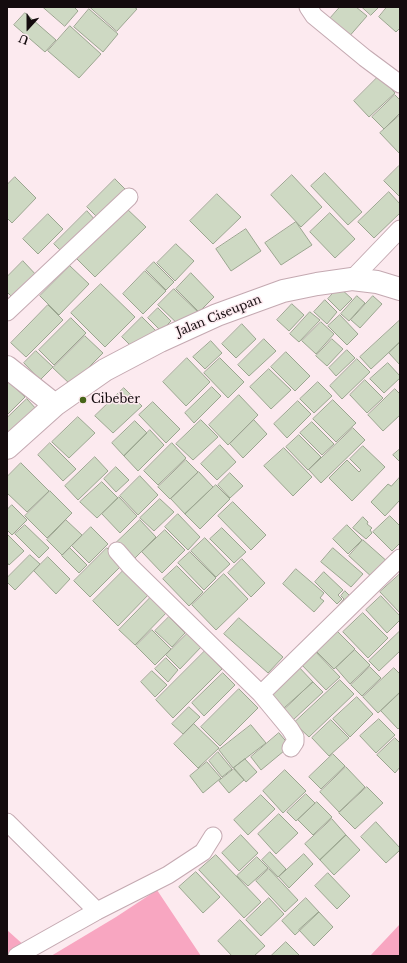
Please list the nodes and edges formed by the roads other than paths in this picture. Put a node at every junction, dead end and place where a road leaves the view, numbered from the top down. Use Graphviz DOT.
graph roads {
  1 [pos="308,7"];
  2 [pos="400,84"];
  3 [pos="129,197"];
  4 [pos="400,229"];
  5 [pos="352,279"];
  6 [pos="400,289"];
  7 [pos="7,312"];
  8 [pos="7,367"];
  9 [pos="55,405"];
  10 [pos="7,448"];
  11 [pos="117,551"];
  12 [pos="400,558"];
  13 [pos="261,694"];
  14 [pos="292,748"];
  15 [pos="7,822"];
  16 [pos="213,836"];
  17 [pos="97,911"];
  18 [pos="17,956"];
  1 -- 2 [label="street"];
  3 -- 7 [label="street"];
  4 -- 5 [label="street"];
  5 -- 6 [label="main road, Jalan Ciseupan"];
  5 -- 9 [label="main road, Jalan Ciseupan"];
  8 -- 9 [label="main road"];
  9 -- 10 [label="main road, Jalan Ciseupan"];
  11 -- 13 [label="street"];
  12 -- 13 [label="street"];
  13 -- 14 [label="street"];
  15 -- 17 [label="street"];
  16 -- 17 [label="street"];
  17 -- 18 [label="street"];
}
